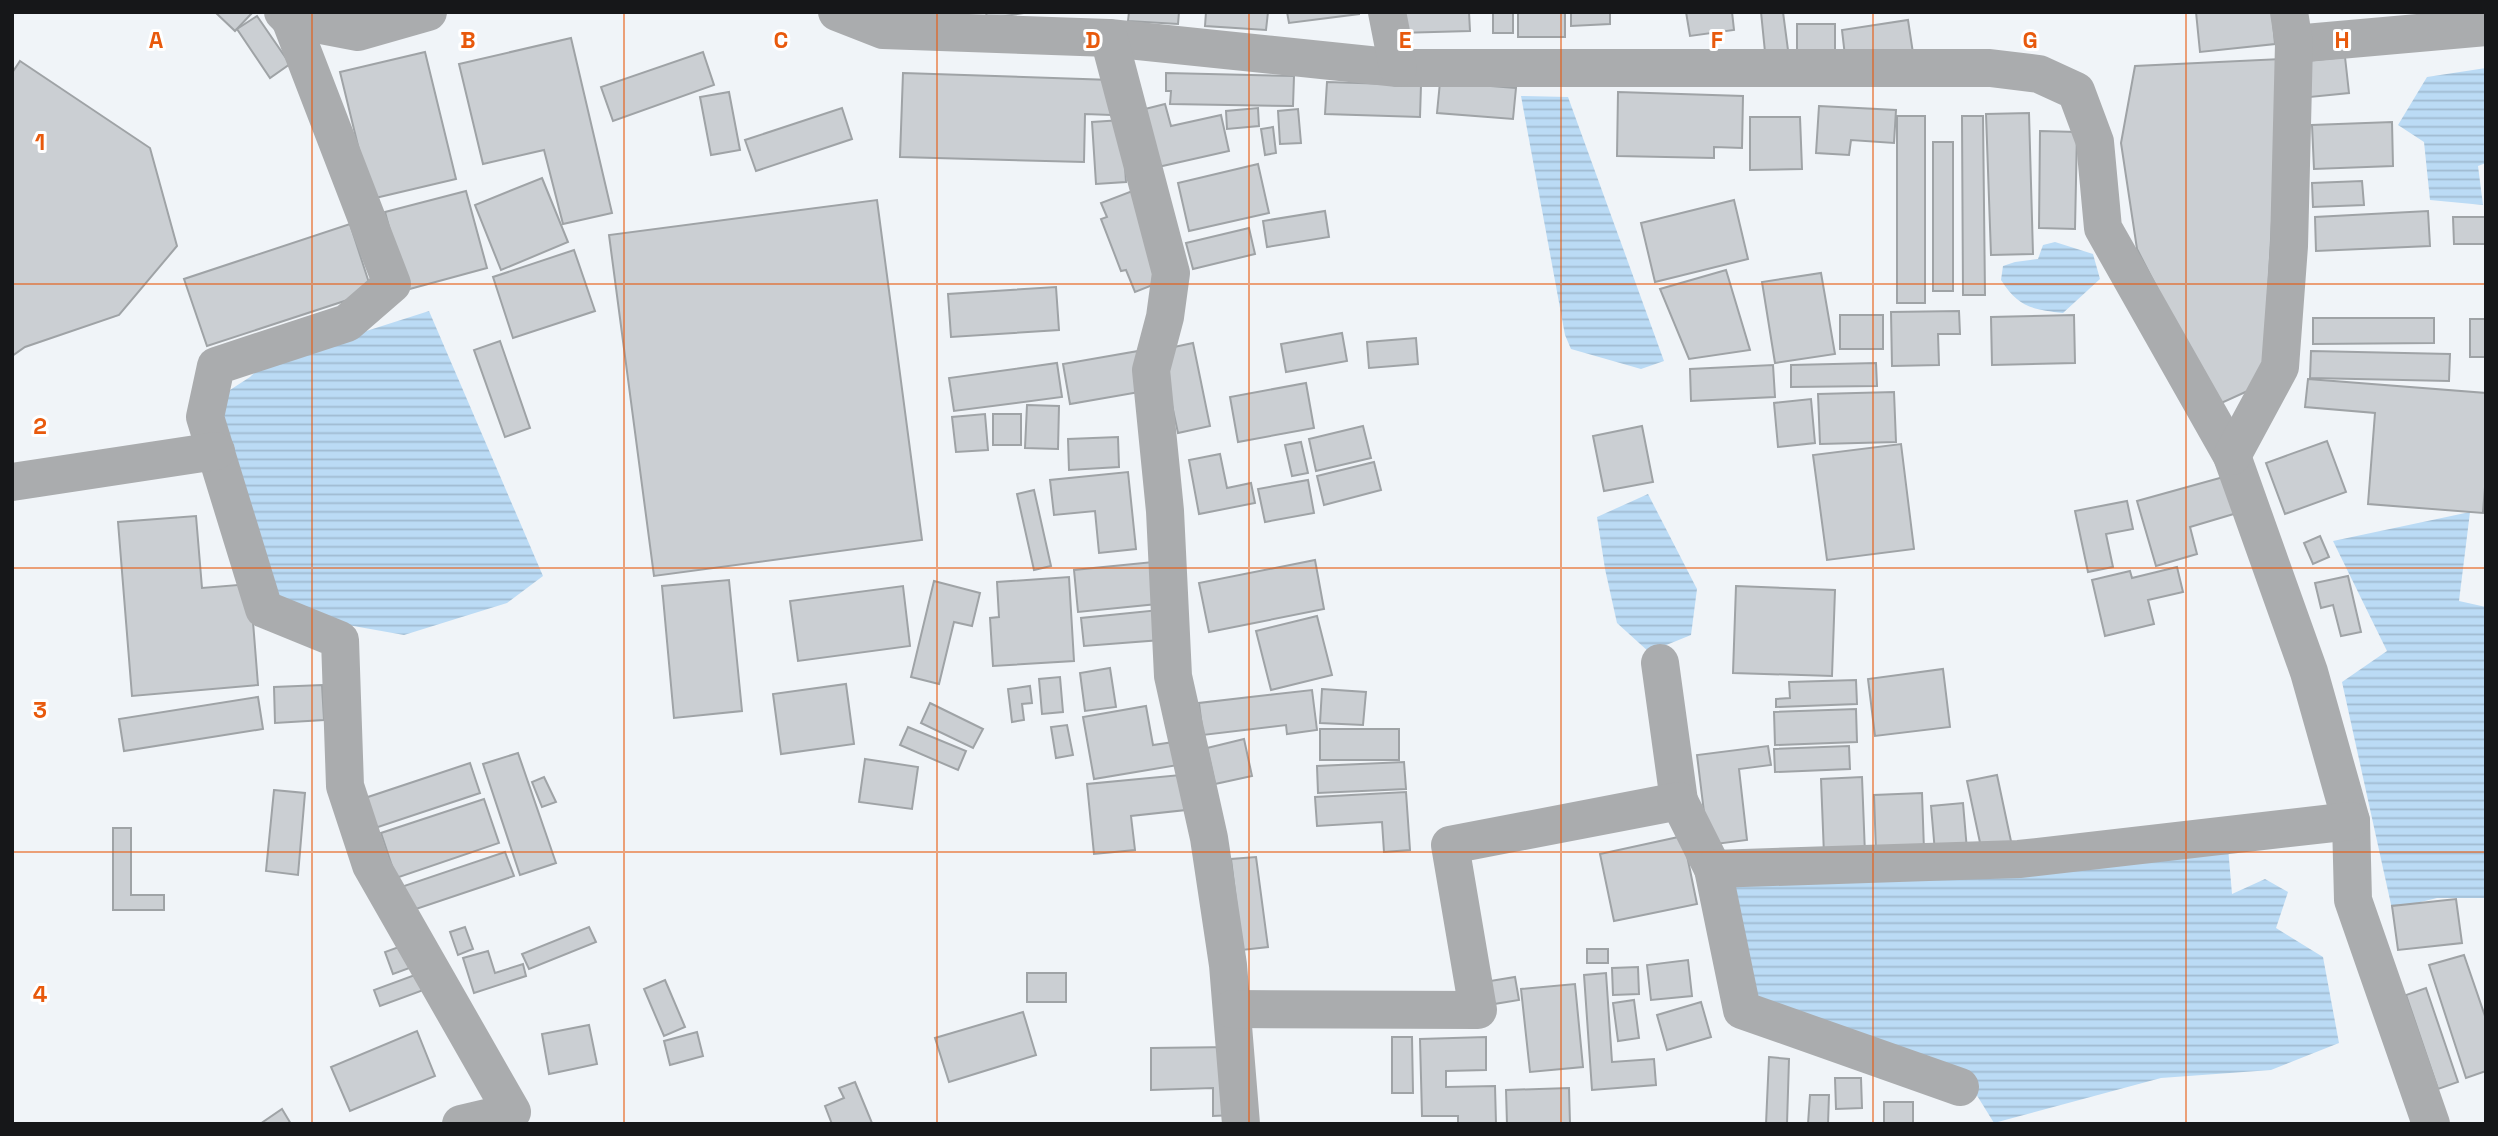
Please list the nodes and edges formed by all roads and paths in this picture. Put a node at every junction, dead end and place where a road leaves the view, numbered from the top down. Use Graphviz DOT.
graph roads {
  1 [pos="428,12"];
  2 [pos="837,12"];
  3 [pos="1387,12"];
  4 [pos="287,16"];
  5 [pos="2486,27"];
  6 [pos="2291,28"];
  7 [pos="1109,38"];
  8 [pos="1398,68"];
  9 [pos="216,451"];
  10 [pos="2232,456"];
  11 [pos="12,482"];
  12 [pos="1660,663"];
  13 [pos="1679,801"];
  14 [pos="2351,821"];
  15 [pos="1713,869"];
  16 [pos="1232,1009"];
  17 [pos="1960,1087"];
  18 [pos="461,1124"];
  19 [pos="1241,1124"];
  20 [pos="2431,1124"];
  1 -- 4 [label="street"];
  2 -- 7 [label="street"];
  3 -- 8 [label="street"];
  4 -- 9 [label="street"];
  5 -- 6 [label="street"];
  6 -- 10 [label="street"];
  7 -- 8 [label="street"];
  7 -- 16 [label="street"];
  8 -- 10 [label="street"];
  9 -- 11 [label="street"];
  9 -- 18 [label="street"];
  10 -- 14 [label="street"];
  12 -- 13 [label="street"];
  13 -- 15 [label="street"];
  13 -- 16 [label="street"];
  14 -- 15 [label="street"];
  14 -- 20 [label="street"];
  15 -- 17 [label="street"];
  16 -- 19 [label="street"];
}
